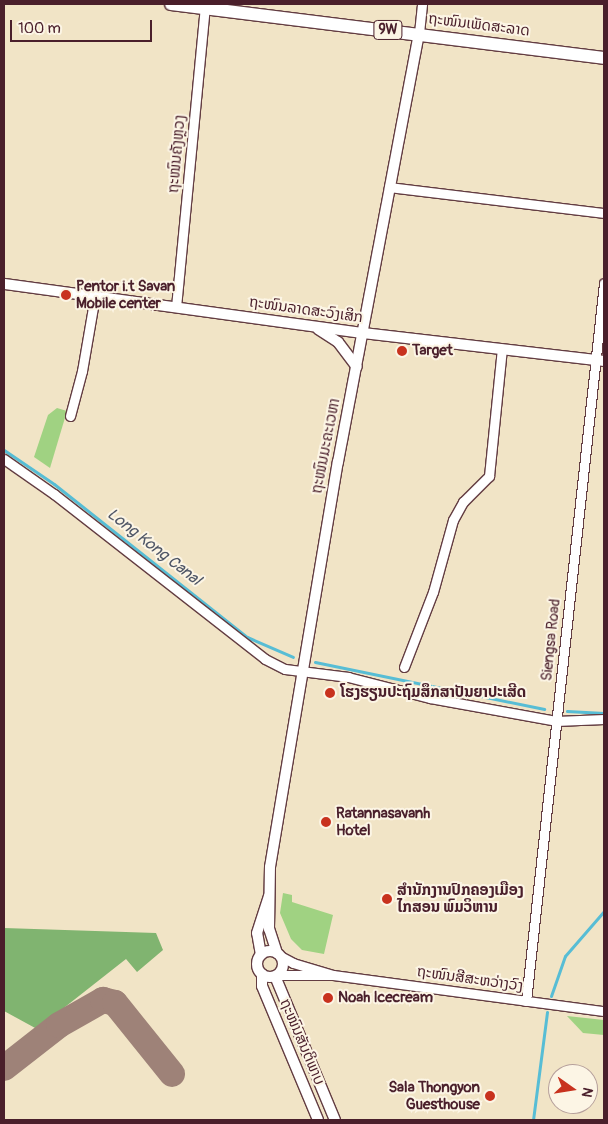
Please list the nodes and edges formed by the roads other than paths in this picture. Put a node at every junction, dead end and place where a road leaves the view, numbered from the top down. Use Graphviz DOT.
graph roads {
  1 [pos="171,4"];
  2 [pos="422,4"];
  3 [pos="204,6"];
  4 [pos="419,34"];
  5 [pos="604,58"];
  6 [pos="389,187"];
  7 [pos="604,213"];
  8 [pos="604,283"];
  9 [pos="4,284"];
  10 [pos="95,296"];
  11 [pos="176,308"];
  12 [pos="310,326"];
  13 [pos="363,333"];
  14 [pos="502,349"];
  15 [pos="600,361"];
  16 [pos="357,367"];
  17 [pos="70,416"];
  18 [pos="4,459"];
  19 [pos="404,667"];
  20 [pos="302,671"];
  21 [pos="604,719"];
  22 [pos="556,720"];
  23 [pos="270,895"];
  24 [pos="278,954"];
  25 [pos="261,955"];
  26 [pos="262,974"];
  27 [pos="333,974"];
  28 [pos="277,976"];
  29 [pos="526,1001"];
  30 [pos="604,1011"];
  31 [pos="318,1120"];
  32 [pos="335,1120"];
  1 -- 3 [label="main road, ຖະໜົນເພັດສະລາດ / 9W"];
  2 -- 4 [label="street, ຖະໜົນມະຄະເວຫາ"];
  3 -- 4 [label="main road, ຖະໜົນເພັດສະລາດ / 9W"];
  3 -- 11 [label="street, ຖະໜົນຄັງຫຼວງ"];
  4 -- 5 [label="main road, ຖະໜົນເພັດສະລາດ / 9W"];
  4 -- 6 [label="street, ຖະໜົນມະຄະເວຫາ"];
  6 -- 7 [label="street"];
  6 -- 13 [label="street, ຖະໜົນມະຄະເວຫາ"];
  8 -- 15 [label="street, Siengsa Road"];
  9 -- 10 [label="street, ຖະໜົນລາດສະວົງເສິກ"];
  10 -- 11 [label="street, ຖະໜົນລາດສະວົງເສິກ"];
  10 -- 17 [label="street"];
  11 -- 12 [label="street, ຖະໜົນລາດສະວົງເສິກ"];
  12 -- 13 [label="street, ຖະໜົນລາດສະວົງເສິກ"];
  12 -- 16 [label="street"];
  13 -- 14 [label="street, ຖະໜົນລາດສະວົງເສິກ"];
  13 -- 16 [label="street, ຖະໜົນມະຄະເວຫາ"];
  14 -- 15 [label="street, ຖະໜົນລາດສະວົງເສິກ"];
  14 -- 19 [label="street"];
  15 -- 22 [label="street, Siengsa Road"];
  16 -- 20 [label="street, ຖະໜົນມະຄະເວຫາ"];
  18 -- 20 [label="street"];
  20 -- 22 [label="street"];
  20 -- 23 [label="street, ຖະໜົນມະຄະເວຫາ"];
  21 -- 22 [label="street"];
  22 -- 29 [label="street, Siengsa Road"];
  23 -- 24 [label="street, ຖະໜົນມະຄະເວຫາ"];
  23 -- 25 [label="street"];
  24 -- 25 [label="street"];
  24 -- 27 [label="street"];
  24 -- 28 [label="street"];
  25 -- 26 [label="street"];
  26 -- 28 [label="street"];
  26 -- 31 [label="street, ຖະໜົນສັນຕິພາບ"];
  27 -- 28 [label="street"];
  27 -- 29 [label="street, ຖະໜົນສີສະຫວ່າງວົງ"];
  28 -- 32 [label="street, ຖະໜົນສັນຕິພາບ"];
  29 -- 30 [label="street, ຖະໜົນສີສະຫວ່າງວົງ"];
}
